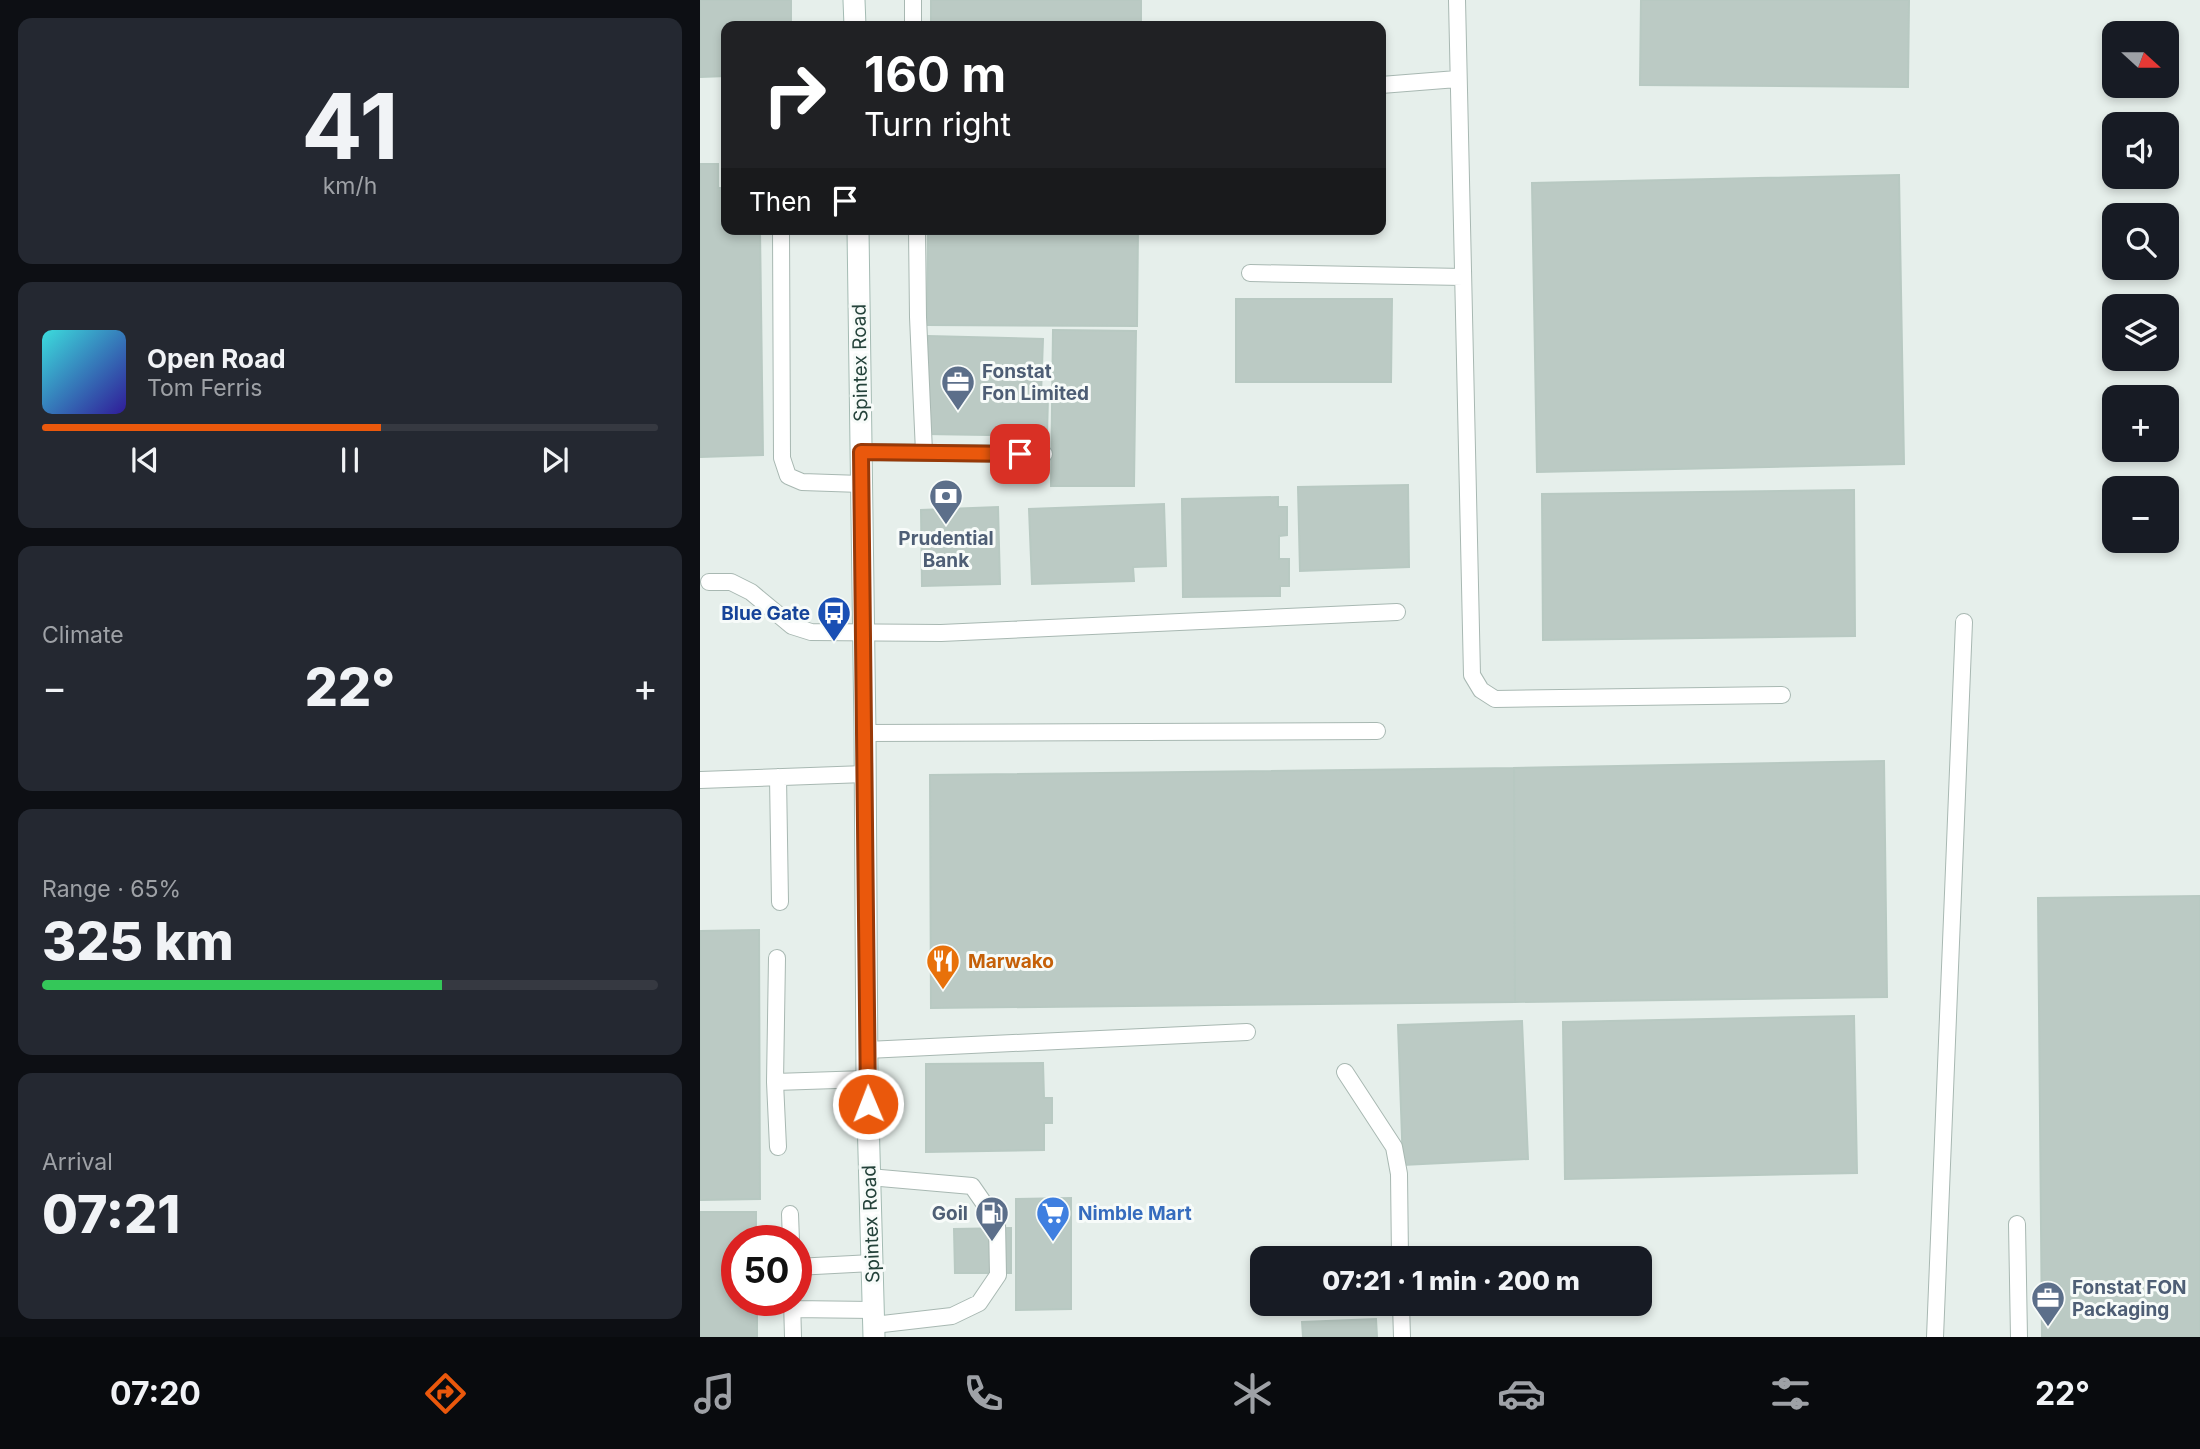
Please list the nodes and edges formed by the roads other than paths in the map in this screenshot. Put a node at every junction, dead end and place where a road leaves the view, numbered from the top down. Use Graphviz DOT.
graph roads {
  1 [pos="854,0"];
  2 [pos="913,0"];
  3 [pos="1457,0"];
  4 [pos="855,21"];
  5 [pos="914,21"];
  6 [pos="1457,79"];
  7 [pos="1386,85"];
  8 [pos="781,235"];
  9 [pos="858,235"];
  10 [pos="917,235"];
  11 [pos="1250,273"];
  12 [pos="1464,277"];
  13 [pos="861,452"];
  14 [pos="924,452"];
  15 [pos="1044,454"];
  16 [pos="861,484"];
  17 [pos="709,582"];
  18 [pos="1397,612"];
  19 [pos="1964,622"];
  20 [pos="863,631"];
  21 [pos="1782,695"];
  22 [pos="1377,731"];
  23 [pos="865,733"];
  24 [pos="865,774"];
  25 [pos="778,777"];
  26 [pos="700,780"];
  27 [pos="780,902"];
  28 [pos="777,958"];
  29 [pos="1247,1032"];
  30 [pos="867,1050"];
  31 [pos="1345,1072"];
  32 [pos="867,1079"];
  33 [pos="775,1082"];
  34 [pos="778,1147"];
  35 [pos="869,1177"];
  36 [pos="790,1214"];
  37 [pos="2017,1224"];
  38 [pos="790,1225"];
  39 [pos="1400,1246"];
  40 [pos="872,1263"];
  41 [pos="812,1266"];
  42 [pos="812,1310"];
  43 [pos="792,1316"];
  44 [pos="1401,1316"];
  45 [pos="874,1324"];
  46 [pos="793,1337"];
  47 [pos="1402,1337"];
  48 [pos="1935,1337"];
  49 [pos="2019,1337"];
  1 -- 4 [label="main road"];
  2 -- 5 [label="lane"];
  3 -- 6 [label="lane"];
  6 -- 7 [label="lane"];
  6 -- 12 [label="lane"];
  8 -- 16 [label="lane"];
  9 -- 13 [label="main road, Spintex Road"];
  10 -- 14 [label="lane"];
  11 -- 12 [label="lane"];
  12 -- 21 [label="lane"];
  13 -- 14 [label="lane"];
  13 -- 16 [label="main road, Spintex Road"];
  14 -- 15 [label="lane"];
  16 -- 20 [label="main road, Spintex Road"];
  17 -- 20 [label="lane"];
  18 -- 20 [label="lane"];
  19 -- 48 [label="lane"];
  20 -- 23 [label="main road, Spintex Road"];
  22 -- 23 [label="lane"];
  23 -- 24 [label="main road, Spintex Road"];
  24 -- 25 [label="lane"];
  24 -- 30 [label="main road, Spintex Road"];
  25 -- 26 [label="lane"];
  25 -- 27 [label="lane"];
  28 -- 33 [label="lane"];
  29 -- 30 [label="lane"];
  30 -- 32 [label="main road, Spintex Road"];
  31 -- 39 [label="lane"];
  32 -- 33 [label="lane"];
  32 -- 35 [label="main road, Spintex Road"];
  33 -- 34 [label="lane"];
  35 -- 40 [label="main road, Spintex Road"];
  35 -- 45 [label="lane"];
  36 -- 38 [label="lane"];
  37 -- 49 [label="lane"];
  40 -- 41 [label="lane"];
  40 -- 45 [label="main road, Spintex Road"];
  42 -- 45 [label="lane"];
  43 -- 46 [label="lane"];
  44 -- 47 [label="lane"];
}
